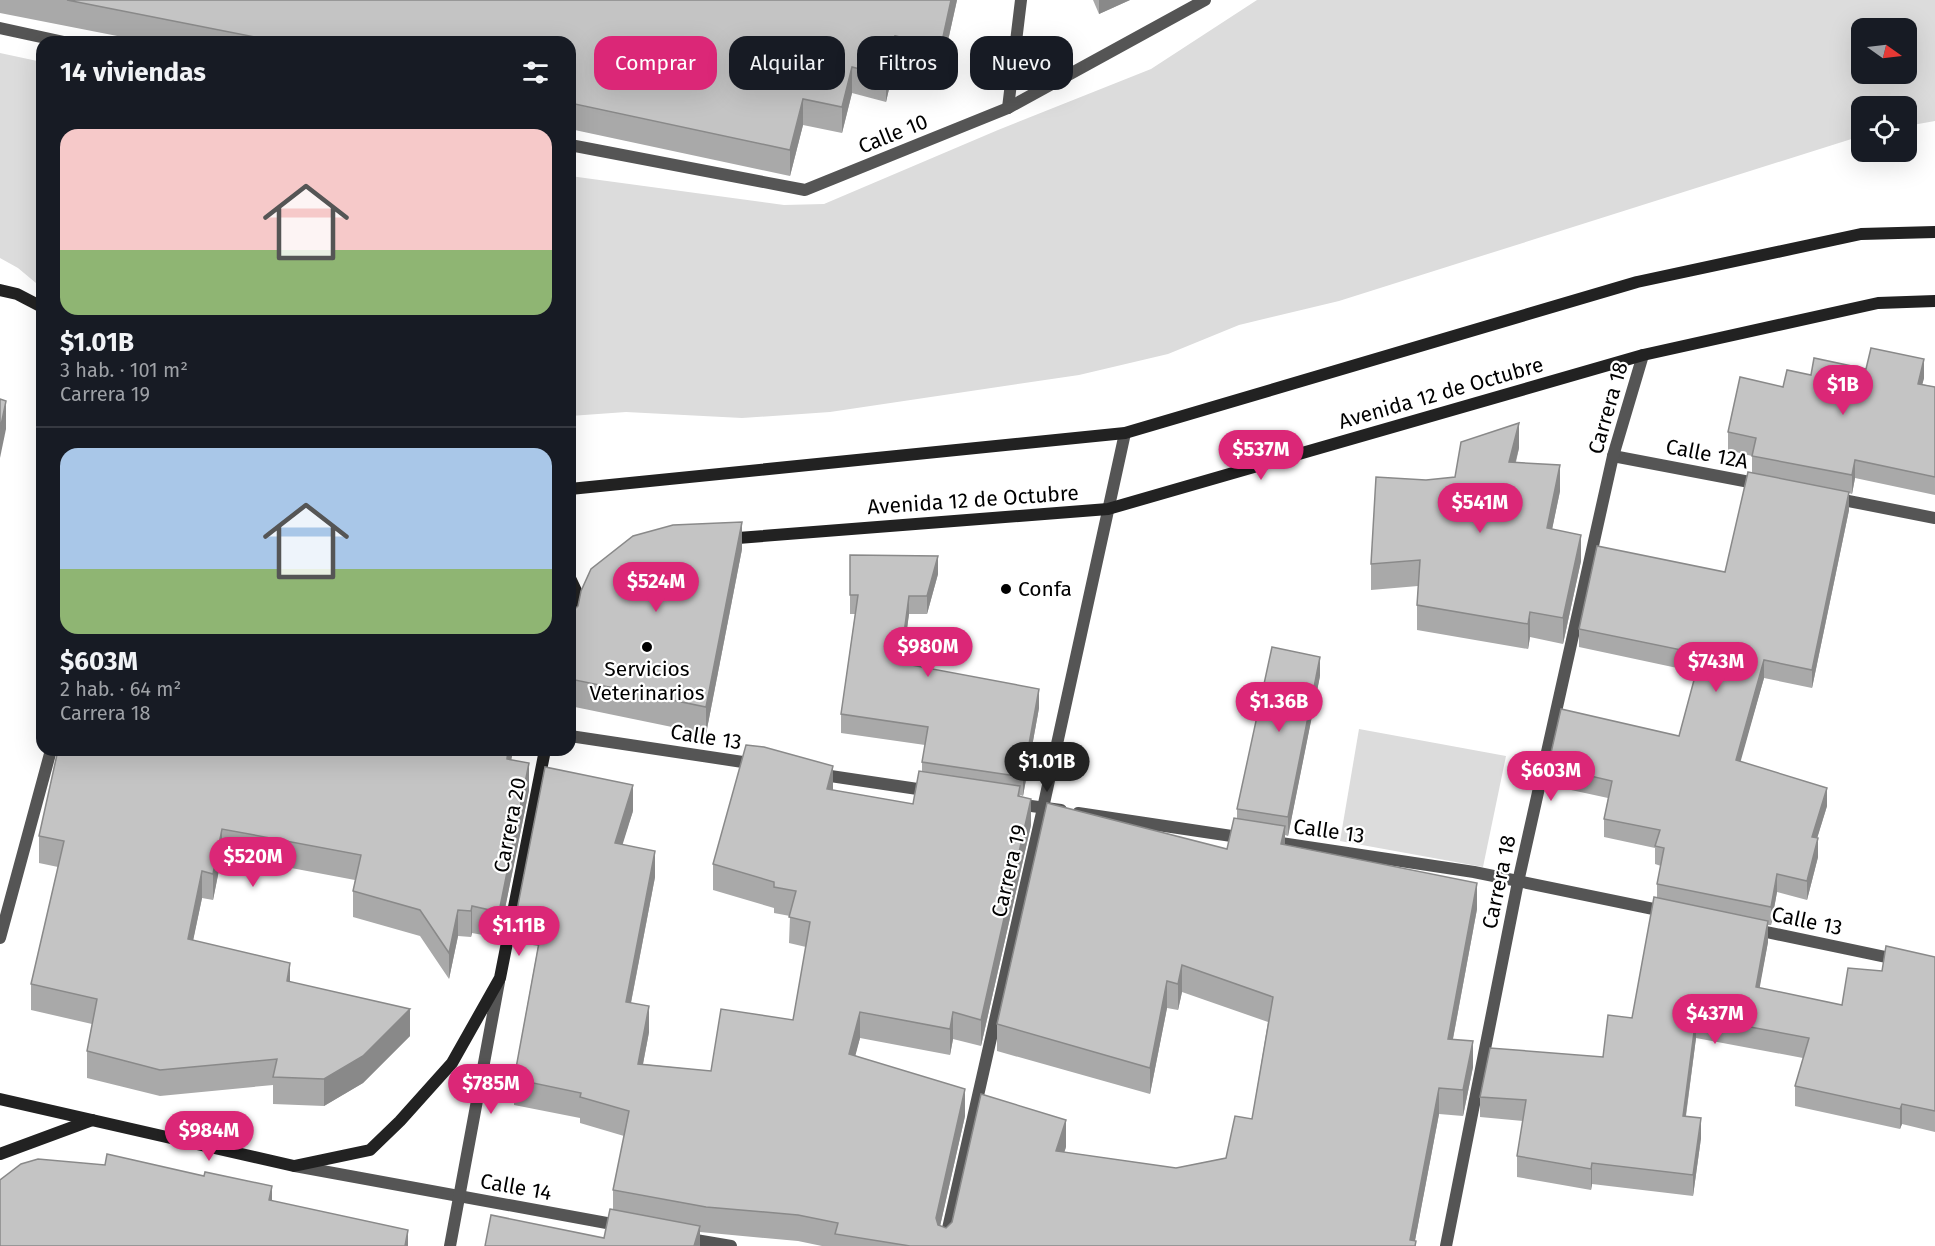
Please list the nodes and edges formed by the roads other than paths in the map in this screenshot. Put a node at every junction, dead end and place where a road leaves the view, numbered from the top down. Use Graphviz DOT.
graph roads {
  1 [pos="1021,0"];
  2 [pos="1205,0"];
  3 [pos="0,28"];
  4 [pos="37,36"];
  5 [pos="1008,108"];
  6 [pos="576,146"];
  7 [pos="1935,232"];
  8 [pos="0,290"];
  9 [pos="1935,301"];
  10 [pos="36,304"];
  11 [pos="1643,355"];
  12 [pos="1125,433"];
  13 [pos="1613,456"];
  14 [pos="1774,487"];
  15 [pos="576,488"];
  16 [pos="1820,496"];
  17 [pos="1108,509"];
  18 [pos="1935,518"];
  19 [pos="708,540"];
  20 [pos="576,584"];
  21 [pos="576,610"];
  22 [pos="576,737"];
  23 [pos="49,756"];
  24 [pos="544,756"];
  25 [pos="771,766"];
  26 [pos="807,772"];
  27 [pos="949,793"];
  28 [pos="1008,802"];
  29 [pos="1043,808"];
  30 [pos="1518,882"];
  31 [pos="1677,914"];
  32 [pos="1744,928"];
  33 [pos="0,938"];
  34 [pos="1912,963"];
  35 [pos="500,978"];
  36 [pos="0,1099"];
  37 [pos="92,1120"];
  38 [pos="400,1121"];
  39 [pos="0,1154"];
  40 [pos="294,1166"];
  41 [pos="461,1197"];
  42 [pos="637,1229"];
  43 [pos="672,1235"];
  44 [pos="450,1246"];
  45 [pos="731,1246"];
  46 [pos="944,1246"];
  47 [pos="1446,1246"];
  1 -- 5 [label="street"];
  2 -- 5 [label="street, Calle 10"];
  3 -- 4 [label="street"];
  5 -- 6 [label="street, Calle 10"];
  7 -- 12 [label="main road"];
  8 -- 10 [label="main road"];
  9 -- 11 [label="main road, Avenida 12 de Octubre"];
  11 -- 13 [label="street, Carrera 18"];
  11 -- 17 [label="main road, Avenida 12 de Octubre"];
  12 -- 15 [label="main road"];
  12 -- 17 [label="street, Carrera 19"];
  13 -- 14 [label="street, Calle 12A"];
  13 -- 30 [label="street, Carrera 18"];
  16 -- 18 [label="street"];
  17 -- 19 [label="main road, Avenida 12 de Octubre"];
  17 -- 29 [label="street, Carrera 19"];
  20 -- 21 [label="main road"];
  22 -- 25 [label="street, Calle 13"];
  23 -- 33 [label="street"];
  24 -- 35 [label="main road, Carrera 20"];
  26 -- 27 [label="street"];
  28 -- 29 [label="street, Calle 13"];
  29 -- 30 [label="street, Calle 13"];
  29 -- 46 [label="street, Carrera 19"];
  30 -- 31 [label="street, Calle 13"];
  30 -- 47 [label="street, Carrera 18"];
  32 -- 34 [label="street, Calle 13"];
  35 -- 38 [label="main road, Carrera 20"];
  35 -- 41 [label="street, Carrera 20"];
  36 -- 37 [label="main road, Calle 14"];
  37 -- 39 [label="main road"];
  37 -- 40 [label="main road, Calle 14"];
  38 -- 40 [label="main road, Calle 14"];
  40 -- 41 [label="street, Calle 14"];
  41 -- 42 [label="street, Calle 14"];
  41 -- 44 [label="street, Carrera 20"];
  43 -- 45 [label="street"];
}
